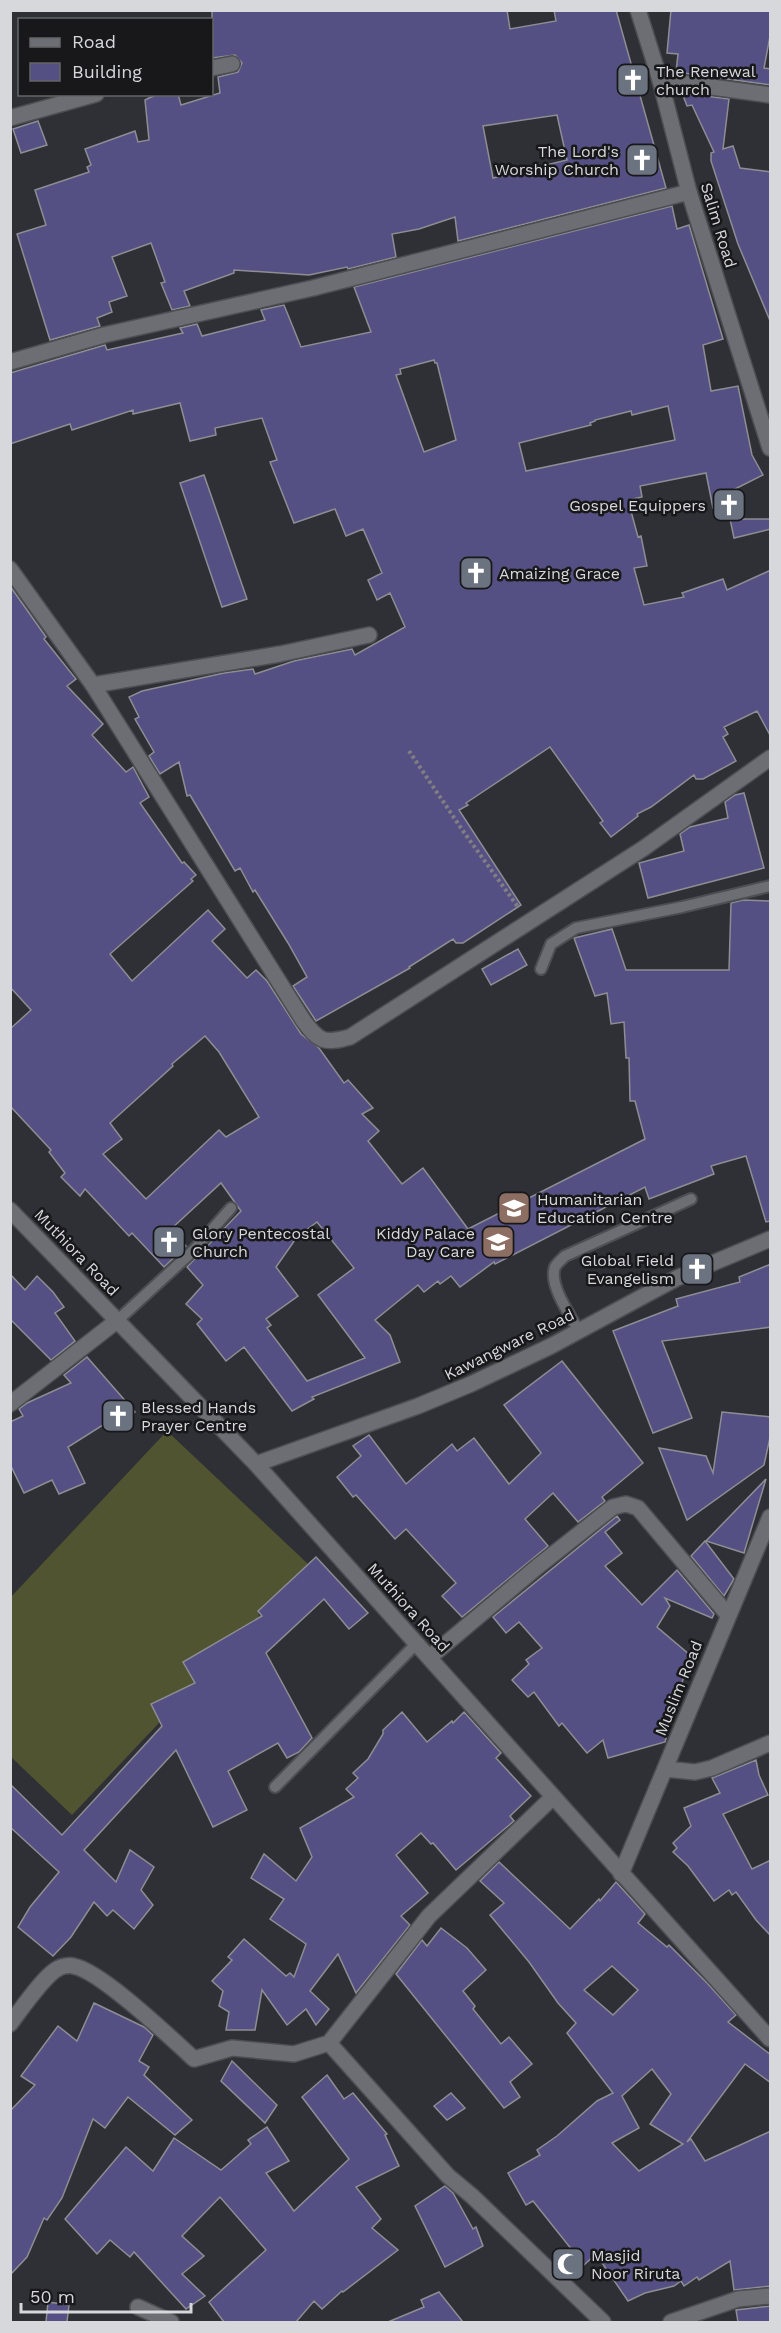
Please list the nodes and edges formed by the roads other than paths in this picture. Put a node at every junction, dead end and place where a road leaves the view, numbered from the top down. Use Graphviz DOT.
graph roads {
  1 [pos="638,10"];
  2 [pos="232,64"];
  3 [pos="213,68"];
  4 [pos="660,80"];
  5 [pos="771,95"];
  6 [pos="89,96"];
  7 [pos="10,118"];
  8 [pos="689,192"];
  9 [pos="10,362"];
  10 [pos="771,448"];
  11 [pos="10,569"];
  12 [pos="369,635"];
  13 [pos="93,685"];
  14 [pos="771,758"];
  15 [pos="771,886"];
  16 [pos="541,969"];
  17 [pos="691,1199"];
  18 [pos="231,1208"];
  19 [pos="10,1210"];
  20 [pos="771,1239"];
  21 [pos="118,1320"];
  22 [pos="579,1331"];
  23 [pos="10,1404"];
  24 [pos="256,1464"];
  25 [pos="771,1517"];
  26 [pos="728,1615"];
  27 [pos="417,1643"];
  28 [pos="430,1657"];
  29 [pos="771,1743"];
  30 [pos="665,1769"];
  31 [pos="275,1787"];
  32 [pos="553,1797"];
  33 [pos="621,1874"];
  34 [pos="10,2024"];
  35 [pos="771,2039"];
  36 [pos="329,2043"];
  37 [pos="771,2296"];
  38 [pos="138,2307"];
  39 [pos="171,2322"];
  40 [pos="603,2322"];
  41 [pos="671,2322"];
  1 -- 4 [label="street, Salim Road"];
  2 -- 3 [label="street"];
  4 -- 5 [label="street"];
  4 -- 8 [label="street, Salim Road"];
  6 -- 7 [label="street"];
  8 -- 9 [label="street"];
  8 -- 10 [label="street, Salim Road"];
  11 -- 13 [label="street"];
  12 -- 13 [label="street"];
  13 -- 14 [label="street"];
  15 -- 16 [label="lane"];
  17 -- 22 [label="lane"];
  18 -- 21 [label="lane"];
  19 -- 21 [label="street, Muthiora Road"];
  20 -- 22 [label="street, Kawangware Road"];
  21 -- 23 [label="street"];
  21 -- 24 [label="street, Muthiora Road"];
  22 -- 24 [label="street, Kawangware Road"];
  24 -- 27 [label="street, Muthiora Road"];
  25 -- 26 [label="street, Muslim Road"];
  26 -- 28 [label="street"];
  26 -- 30 [label="street, Muslim Road"];
  27 -- 28 [label="street, Muthiora Road"];
  27 -- 31 [label="lane"];
  28 -- 32 [label="street, Muthiora Road"];
  29 -- 30 [label="street"];
  30 -- 33 [label="street, Muslim Road"];
  32 -- 33 [label="street, Muthiora Road"];
  32 -- 36 [label="street"];
  33 -- 35 [label="street, Muthiora Road"];
  34 -- 36 [label="street"];
  36 -- 40 [label="street"];
  37 -- 41 [label="street"];
  38 -- 39 [label="street"];
}
